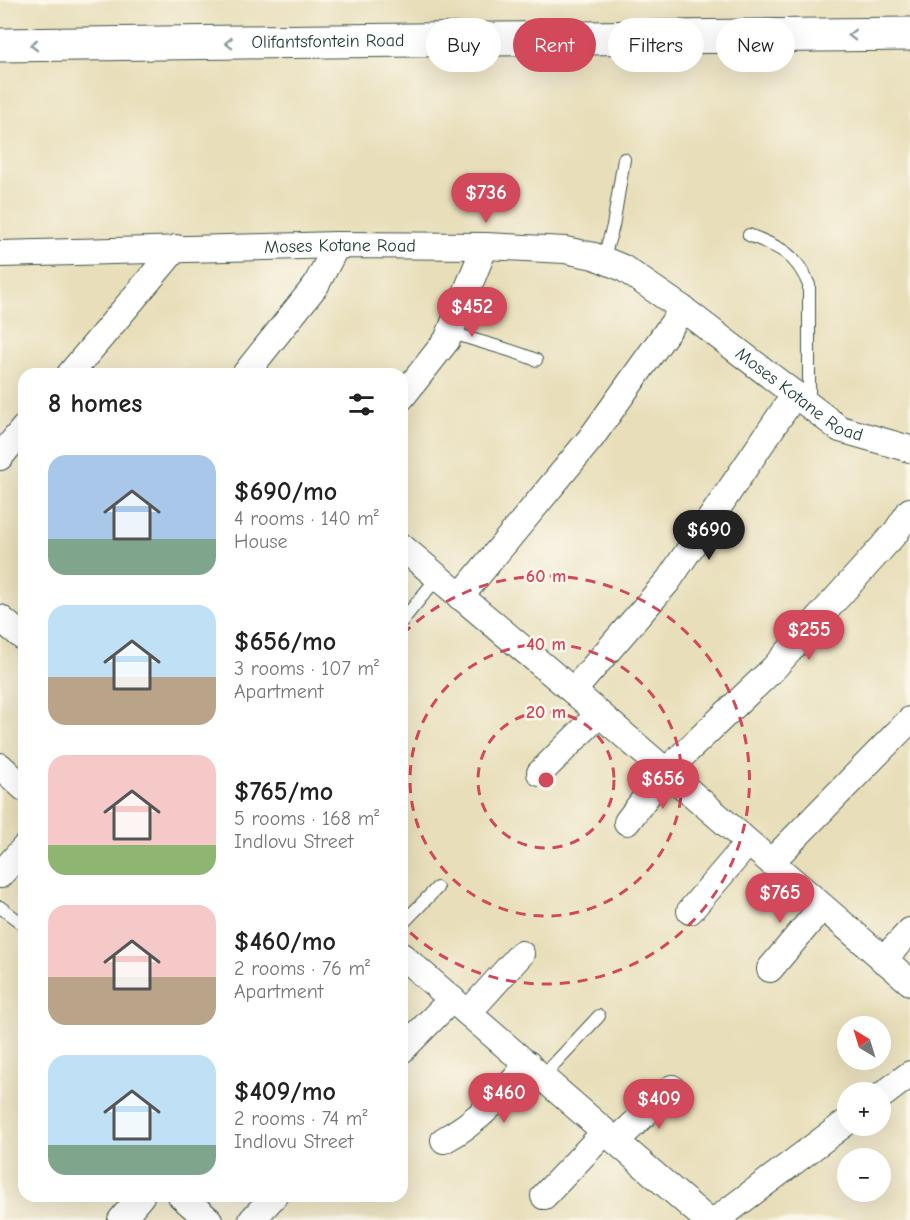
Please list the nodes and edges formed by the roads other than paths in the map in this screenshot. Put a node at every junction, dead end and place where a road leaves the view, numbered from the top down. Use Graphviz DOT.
graph roads {
  1 [pos="910,34"];
  2 [pos="0,45"];
  3 [pos="624,159"];
  4 [pos="749,235"];
  5 [pos="337,245"];
  6 [pos="485,246"];
  7 [pos="176,249"];
  8 [pos="0,254"];
  9 [pos="603,260"];
  10 [pos="683,309"];
  11 [pos="451,332"];
  12 [pos="537,360"];
  13 [pos="75,368"];
  14 [pos="250,368"];
  15 [pos="408,390"];
  16 [pos="802,400"];
  17 [pos="18,435"];
  18 [pos="910,449"];
  19 [pos="0,457"];
  20 [pos="910,511"];
  21 [pos="408,553"];
  22 [pos="437,578"];
  23 [pos="460,597"];
  24 [pos="408,614"];
  25 [pos="0,618"];
  26 [pos="18,633"];
  27 [pos="573,691"];
  28 [pos="599,714"];
  29 [pos="910,720"];
  30 [pos="0,766"];
  31 [pos="664,772"];
  32 [pos="540,773"];
  33 [pos="18,782"];
  34 [pos="627,822"];
  35 [pos="748,843"];
  36 [pos="18,855"];
  37 [pos="771,862"];
  38 [pos="0,876"];
  39 [pos="437,888"];
  40 [pos="0,907"];
  41 [pos="822,907"];
  42 [pos="690,911"];
  43 [pos="408,918"];
  44 [pos="18,920"];
  45 [pos="910,931"];
  46 [pos="521,954"];
  47 [pos="884,960"];
  48 [pos="408,961"];
  49 [pos="770,969"];
  50 [pos="910,982"];
  51 [pos="460,1006"];
  52 [pos="599,1016"];
  53 [pos="408,1045"];
  54 [pos="535,1071"];
  55 [pos="910,1074"];
  56 [pos="672,1088"];
  57 [pos="891,1089"];
  58 [pos="837,1129"];
  59 [pos="611,1136"];
  60 [pos="444,1140"];
  61 [pos="544,1196"];
  62 [pos="136,1202"];
  63 [pos="188,1202"];
  64 [pos="268,1202"];
  65 [pos="121,1220"];
  66 [pos="209,1220"];
  67 [pos="252,1220"];
  68 [pos="707,1220"];
  69 [pos="716,1220"];
  1 -- 2 [label="main road, Olifantsfontein Road, one-way"];
  3 -- 9 [label="lane"];
  4 -- 16 [label="lane"];
  5 -- 6 [label="street, Moses Kotane Road"];
  5 -- 7 [label="street, Moses Kotane Road"];
  5 -- 14 [label="street"];
  6 -- 9 [label="street, Moses Kotane Road"];
  6 -- 11 [label="street"];
  7 -- 8 [label="street, Moses Kotane Road"];
  7 -- 13 [label="street"];
  9 -- 10 [label="street, Moses Kotane Road"];
  10 -- 16 [label="street, Moses Kotane Road"];
  10 -- 23 [label="street"];
  11 -- 12 [label="lane"];
  11 -- 15 [label="street"];
  16 -- 18 [label="street, Moses Kotane Road"];
  16 -- 27 [label="street"];
  17 -- 19 [label="street"];
  20 -- 31 [label="street"];
  21 -- 22 [label="street"];
  22 -- 23 [label="street"];
  22 -- 24 [label="lane"];
  23 -- 27 [label="street"];
  25 -- 26 [label="street"];
  27 -- 28 [label="street"];
  28 -- 31 [label="street"];
  28 -- 32 [label="street"];
  29 -- 37 [label="street"];
  30 -- 33 [label="street"];
  31 -- 34 [label="street"];
  31 -- 35 [label="street"];
  35 -- 37 [label="street"];
  35 -- 42 [label="street"];
  36 -- 38 [label="street"];
  37 -- 41 [label="street"];
  39 -- 43 [label="lane"];
  40 -- 44 [label="lane"];
  41 -- 47 [label="street"];
  41 -- 49 [label="street"];
  45 -- 47 [label="street"];
  46 -- 51 [label="street"];
  47 -- 50 [label="street"];
  48 -- 51 [label="street"];
  51 -- 53 [label="street"];
  51 -- 54 [label="street"];
  52 -- 54 [label="lane"];
  54 -- 59 [label="street"];
  54 -- 60 [label="street"];
  55 -- 57 [label="street"];
  56 -- 59 [label="street"];
  58 -- 69 [label="street"];
  59 -- 61 [label="street"];
  59 -- 68 [label="street"];
  62 -- 65 [label="street"];
  63 -- 66 [label="street"];
  64 -- 67 [label="street"];
}
